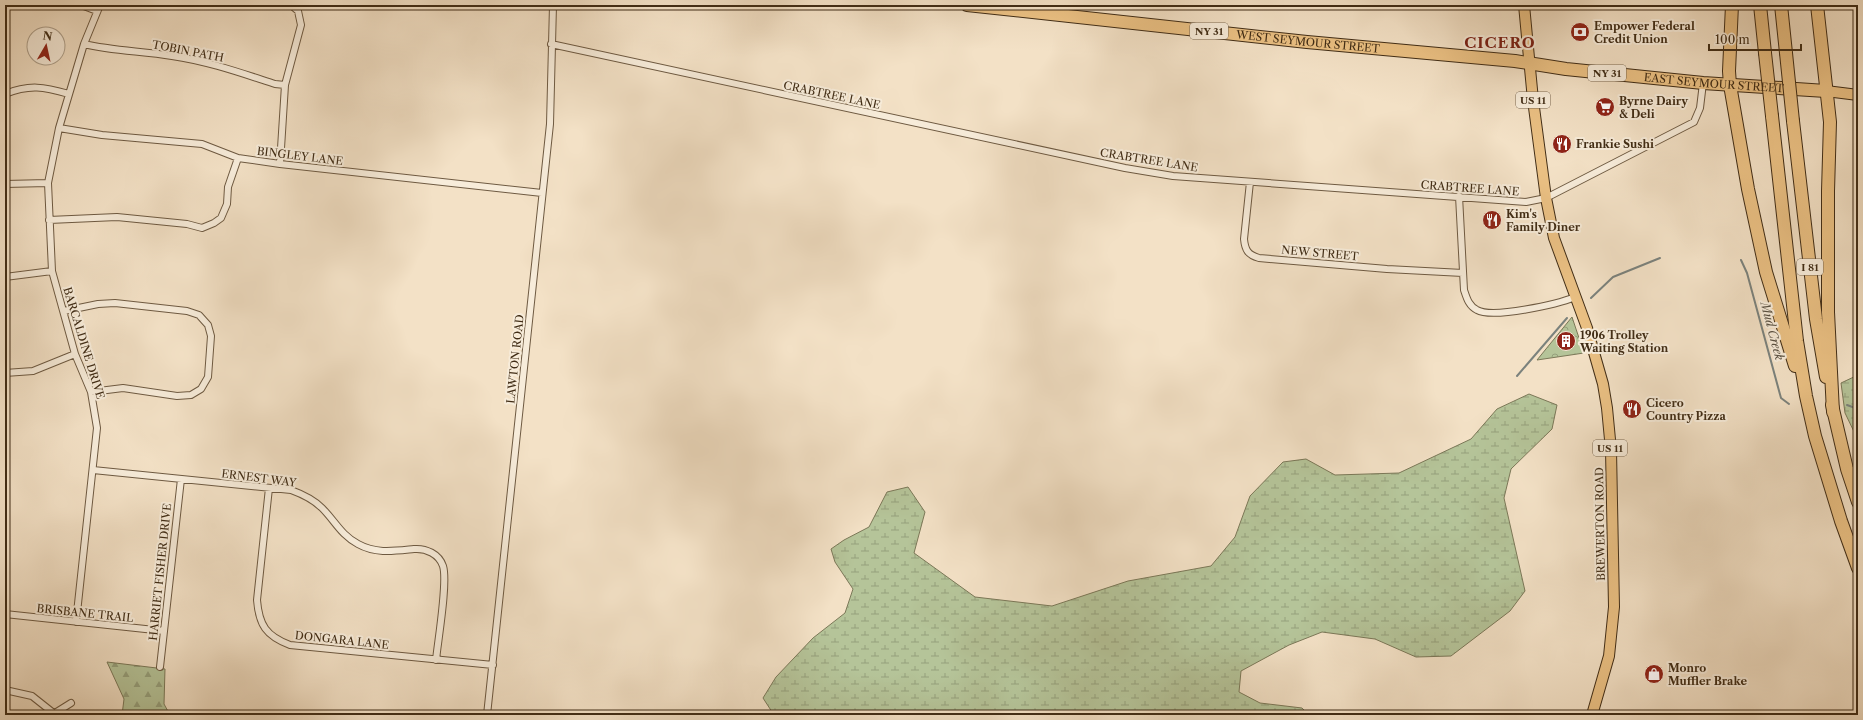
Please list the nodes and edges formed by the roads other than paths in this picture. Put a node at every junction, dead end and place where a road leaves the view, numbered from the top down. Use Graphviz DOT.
graph roads {
  1 [pos="81,5"];
  2 [pos="291,5"];
  3 [pos="553,5"];
  4 [pos="967,5"];
  5 [pos="1524,5"];
  6 [pos="1732,5"];
  7 [pos="1760,5"];
  8 [pos="1781,5"];
  9 [pos="1817,5"];
  10 [pos="99,8"];
  11 [pos="84,44"];
  12 [pos="551,44"];
  13 [pos="1530,64"];
  14 [pos="1703,82"];
  15 [pos="1730,84"];
  16 [pos="285,85"];
  17 [pos="1826,91"];
  18 [pos="5,94"];
  19 [pos="69,94"];
  20 [pos="1858,94"];
  21 [pos="59,128"];
  22 [pos="238,158"];
  23 [pos="280,164"];
  24 [pos="1250,182"];
  25 [pos="5,184"];
  26 [pos="48,184"];
  27 [pos="542,193"];
  28 [pos="1459,196"];
  29 [pos="1546,198"];
  30 [pos="49,220"];
  31 [pos="52,271"];
  32 [pos="1463,273"];
  33 [pos="5,277"];
  34 [pos="1575,297"];
  35 [pos="64,311"];
  36 [pos="75,354"];
  37 [pos="5,373"];
  38 [pos="91,392"];
  39 [pos="1806,396"];
  40 [pos="1833,412"];
  41 [pos="93,470"];
  42 [pos="180,479"];
  43 [pos="269,488"];
  44 [pos="1858,502"];
  45 [pos="1858,568"];
  46 [pos="5,614"];
  47 [pos="76,622"];
  48 [pos="164,631"];
  49 [pos="436,660"];
  50 [pos="493,665"];
  51 [pos="160,667"];
  52 [pos="5,690"];
  53 [pos="71,703"];
  54 [pos="56,714"];
  55 [pos="487,715"];
  56 [pos="1592,715"];
  1 -- 10 [label="street"];
  2 -- 16 [label="street"];
  3 -- 12 [label="street, LAWTON ROAD"];
  4 -- 13 [label="highway, WEST SEYMOUR STREET / NY 31"];
  5 -- 13 [label="main road, BREWERTON ROAD / US 11"];
  6 -- 15 [label="highway"];
  7 -- 39 [label="highway, I 81, bridge"];
  8 -- 40 [label="highway, I 81, bridge"];
  9 -- 17 [label="highway"];
  10 -- 11 [label="street, BARCALDINE DRIVE"];
  11 -- 16 [label="street, TOBIN PATH"];
  11 -- 19 [label="street, BARCALDINE DRIVE"];
  12 -- 24 [label="street, CRABTREE LANE"];
  12 -- 27 [label="street, LAWTON ROAD"];
  13 -- 14 [label="highway, EAST SEYMOUR STREET / NY 31"];
  13 -- 29 [label="main road, BREWERTON ROAD / US 11"];
  14 -- 15 [label="highway, EAST SEYMOUR STREET / NY 31"];
  14 -- 29 [label="street, CRABTREE LANE"];
  15 -- 17 [label="highway, EAST SEYMOUR STREET / NY 31"];
  15 -- 39 [label="highway"];
  16 -- 23 [label="street"];
  17 -- 20 [label="main road, NY 31"];
  17 -- 40 [label="highway"];
  18 -- 19 [label="street"];
  19 -- 21 [label="street, BARCALDINE DRIVE"];
  21 -- 22 [label="street, BINGLEY LANE"];
  21 -- 26 [label="street, BARCALDINE DRIVE"];
  22 -- 23 [label="street, BINGLEY LANE"];
  22 -- 30 [label="street"];
  23 -- 27 [label="street, BINGLEY LANE"];
  24 -- 28 [label="street, CRABTREE LANE"];
  24 -- 32 [label="street, NEW STREET"];
  25 -- 26 [label="street"];
  26 -- 30 [label="street, BARCALDINE DRIVE"];
  27 -- 50 [label="street, LAWTON ROAD"];
  28 -- 29 [label="street, CRABTREE LANE"];
  28 -- 32 [label="street"];
  29 -- 34 [label="main road, BREWERTON ROAD / US 11"];
  30 -- 31 [label="street, BARCALDINE DRIVE"];
  31 -- 33 [label="street"];
  31 -- 35 [label="street, BARCALDINE DRIVE"];
  32 -- 34 [label="street"];
  34 -- 56 [label="main road, BREWERTON ROAD / US 11"];
  35 -- 36 [label="street, BARCALDINE DRIVE"];
  35 -- 38 [label="street"];
  36 -- 37 [label="street"];
  36 -- 38 [label="street, BARCALDINE DRIVE"];
  38 -- 41 [label="street, BARCALDINE DRIVE"];
  39 -- 45 [label="highway, I 81"];
  40 -- 44 [label="highway, I 81"];
  41 -- 42 [label="street, ERNEST WAY"];
  41 -- 47 [label="street, BARCALDINE DRIVE"];
  42 -- 43 [label="street, ERNEST WAY"];
  42 -- 48 [label="street, HARRIET FISHER DRIVE"];
  43 -- 49 [label="street, ERNEST WAY"];
  43 -- 49 [label="street, DONGARA LANE"];
  46 -- 47 [label="street, BRISBANE TRAIL"];
  47 -- 48 [label="street, BRISBANE TRAIL"];
  48 -- 51 [label="street, HARRIET FISHER DRIVE"];
  49 -- 50 [label="street, DONGARA LANE"];
  50 -- 55 [label="street, LAWTON ROAD"];
  52 -- 54 [label="street"];
  53 -- 54 [label="street"];
}
